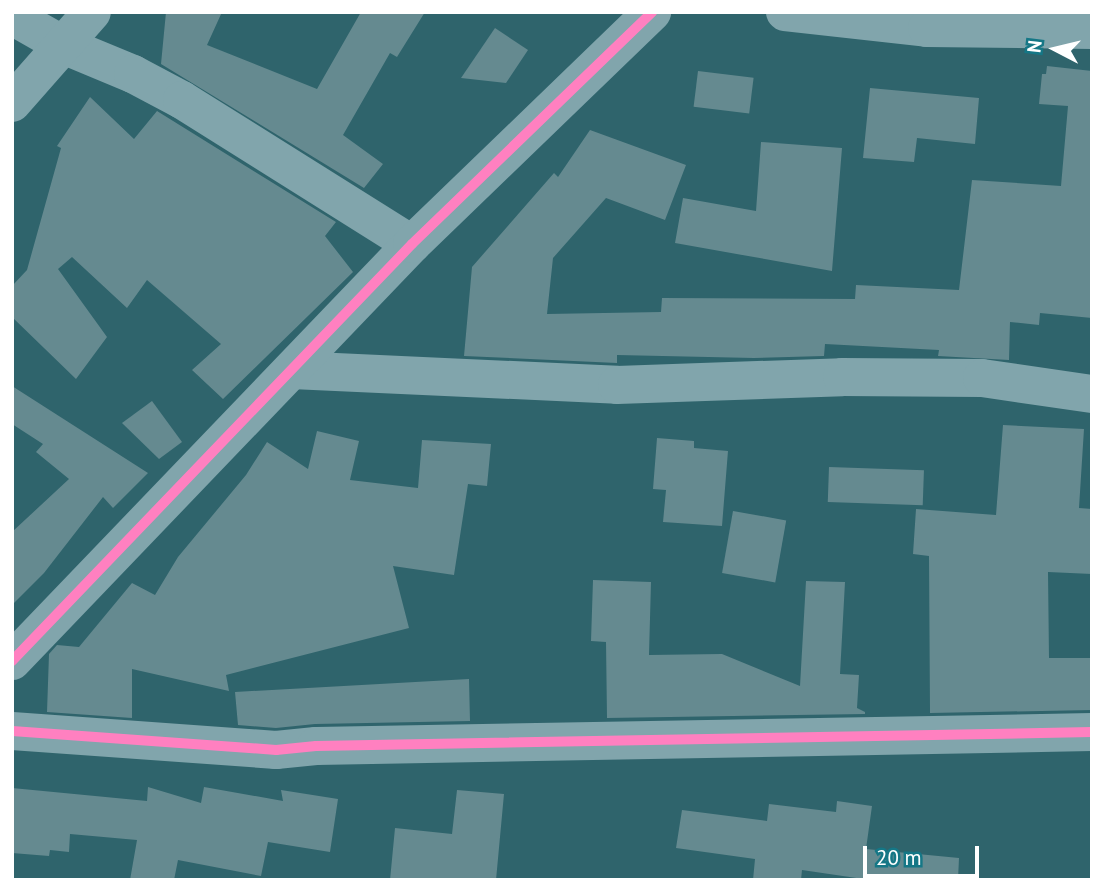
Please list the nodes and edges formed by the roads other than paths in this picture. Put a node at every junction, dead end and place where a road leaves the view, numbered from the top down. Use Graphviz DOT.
graph roads {
  1 [pos="92,12"];
  2 [pos="652,12"];
  3 [pos="785,12"];
  4 [pos="12,16"];
  5 [pos="1092,30"];
  6 [pos="63,45"];
  7 [pos="12,103"];
  8 [pos="412,244"];
  9 [pos="292,370"];
  10 [pos="1092,394"];
  11 [pos="12,661"];
  12 [pos="12,731"];
  13 [pos="1092,732"];
  1 -- 6 [label="street"];
  2 -- 8 [label="street"];
  3 -- 5 [label="street"];
  4 -- 6 [label="street"];
  6 -- 7 [label="street"];
  6 -- 8 [label="street"];
  8 -- 9 [label="street"];
  9 -- 10 [label="street"];
  9 -- 11 [label="street"];
  12 -- 13 [label="street"];
}
